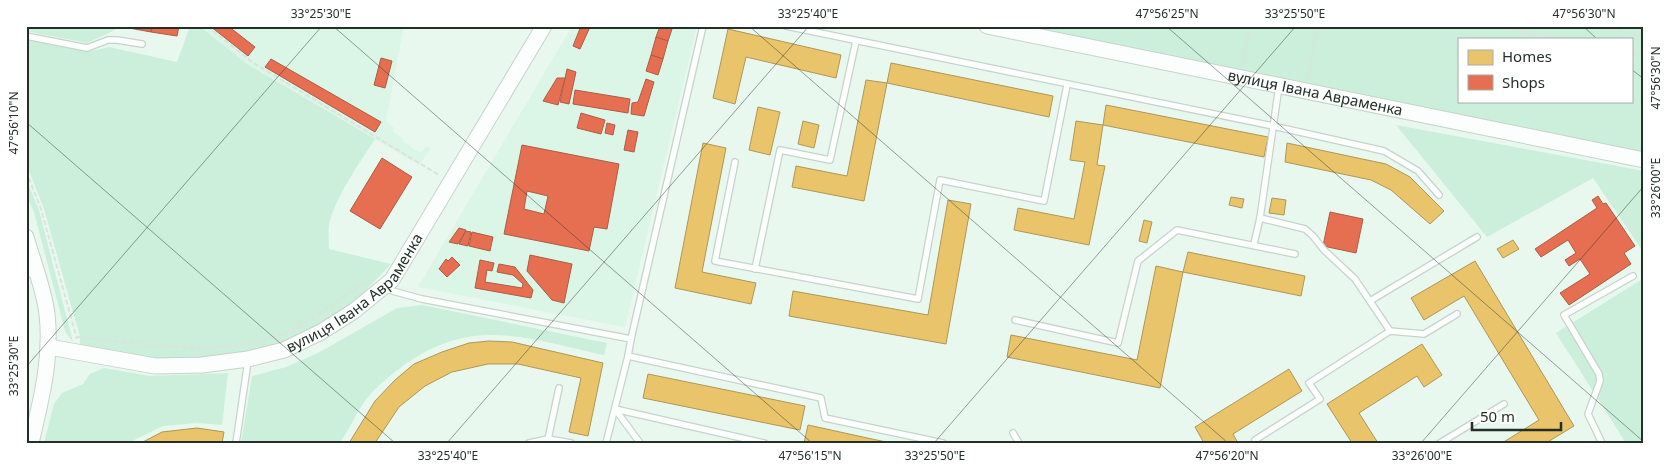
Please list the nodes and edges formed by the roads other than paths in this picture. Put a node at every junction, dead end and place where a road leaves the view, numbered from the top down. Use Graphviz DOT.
graph roads {
  1 [pos="544,26"];
  2 [pos="703,26"];
  3 [pos="786,26"];
  4 [pos="987,26"];
  5 [pos="26,36"];
  6 [pos="856,41"];
  7 [pos="142,44"];
  8 [pos="1280,84"];
  9 [pos="1067,85"];
  10 [pos="1272,126"];
  11 [pos="1644,160"];
  12 [pos="735,162"];
  13 [pos="1439,194"];
  14 [pos="1260,218"];
  15 [pos="26,237"];
  16 [pos="1477,237"];
  17 [pos="1254,244"];
  18 [pos="1295,254"];
  19 [pos="755,269"];
  20 [pos="32,274"];
  21 [pos="1633,276"];
  22 [pos="383,288"];
  23 [pos="1370,301"];
  24 [pos="1457,314"];
  25 [pos="1015,320"];
  26 [pos="1390,331"];
  27 [pos="631,339"];
  28 [pos="49,347"];
  29 [pos="628,356"];
  30 [pos="248,359"];
  31 [pos="560,388"];
  32 [pos="1504,404"];
  33 [pos="615,409"];
  34 [pos="1013,433"];
  35 [pos="548,439"];
  36 [pos="30,443"];
  37 [pos="236,443"];
  38 [pos="529,443"];
  39 [pos="570,443"];
  40 [pos="606,443"];
  41 [pos="640,443"];
  42 [pos="764,443"];
  43 [pos="943,443"];
  44 [pos="1019,443"];
  45 [pos="1257,443"];
  46 [pos="1440,443"];
  47 [pos="1602,443"];
  1 -- 22 [label="street, вулиця Івана Авраменка"];
  2 -- 27 [label="lane"];
  3 -- 6 [label="lane"];
  4 -- 8 [label="street, вулиця Івана Авраменка"];
  5 -- 7 [label="lane"];
  6 -- 9 [label="lane"];
  6 -- 19 [label="lane"];
  8 -- 10 [label="lane"];
  8 -- 11 [label="street, вулиця Івана Авраменка"];
  9 -- 10 [label="lane"];
  9 -- 19 [label="lane"];
  10 -- 13 [label="lane"];
  10 -- 14 [label="lane"];
  12 -- 19 [label="lane"];
  14 -- 17 [label="lane"];
  14 -- 23 [label="lane"];
  15 -- 20 [label="street"];
  16 -- 23 [label="lane"];
  17 -- 18 [label="lane"];
  17 -- 25 [label="lane"];
  20 -- 28 [label="street"];
  21 -- 47 [label="lane"];
  22 -- 27 [label="lane"];
  22 -- 30 [label="street, вулиця Івана Авраменка"];
  23 -- 26 [label="lane"];
  24 -- 26 [label="lane"];
  26 -- 45 [label="lane"];
  27 -- 29 [label="lane"];
  28 -- 30 [label="street, вулиця Івана Авраменка"];
  28 -- 36 [label="street"];
  29 -- 33 [label="lane"];
  29 -- 43 [label="lane"];
  30 -- 37 [label="lane"];
  31 -- 35 [label="lane"];
  32 -- 46 [label="lane"];
  33 -- 40 [label="lane"];
  33 -- 41 [label="lane"];
  33 -- 42 [label="lane"];
  34 -- 44 [label="lane"];
  35 -- 38 [label="lane"];
  35 -- 39 [label="lane"];
}
